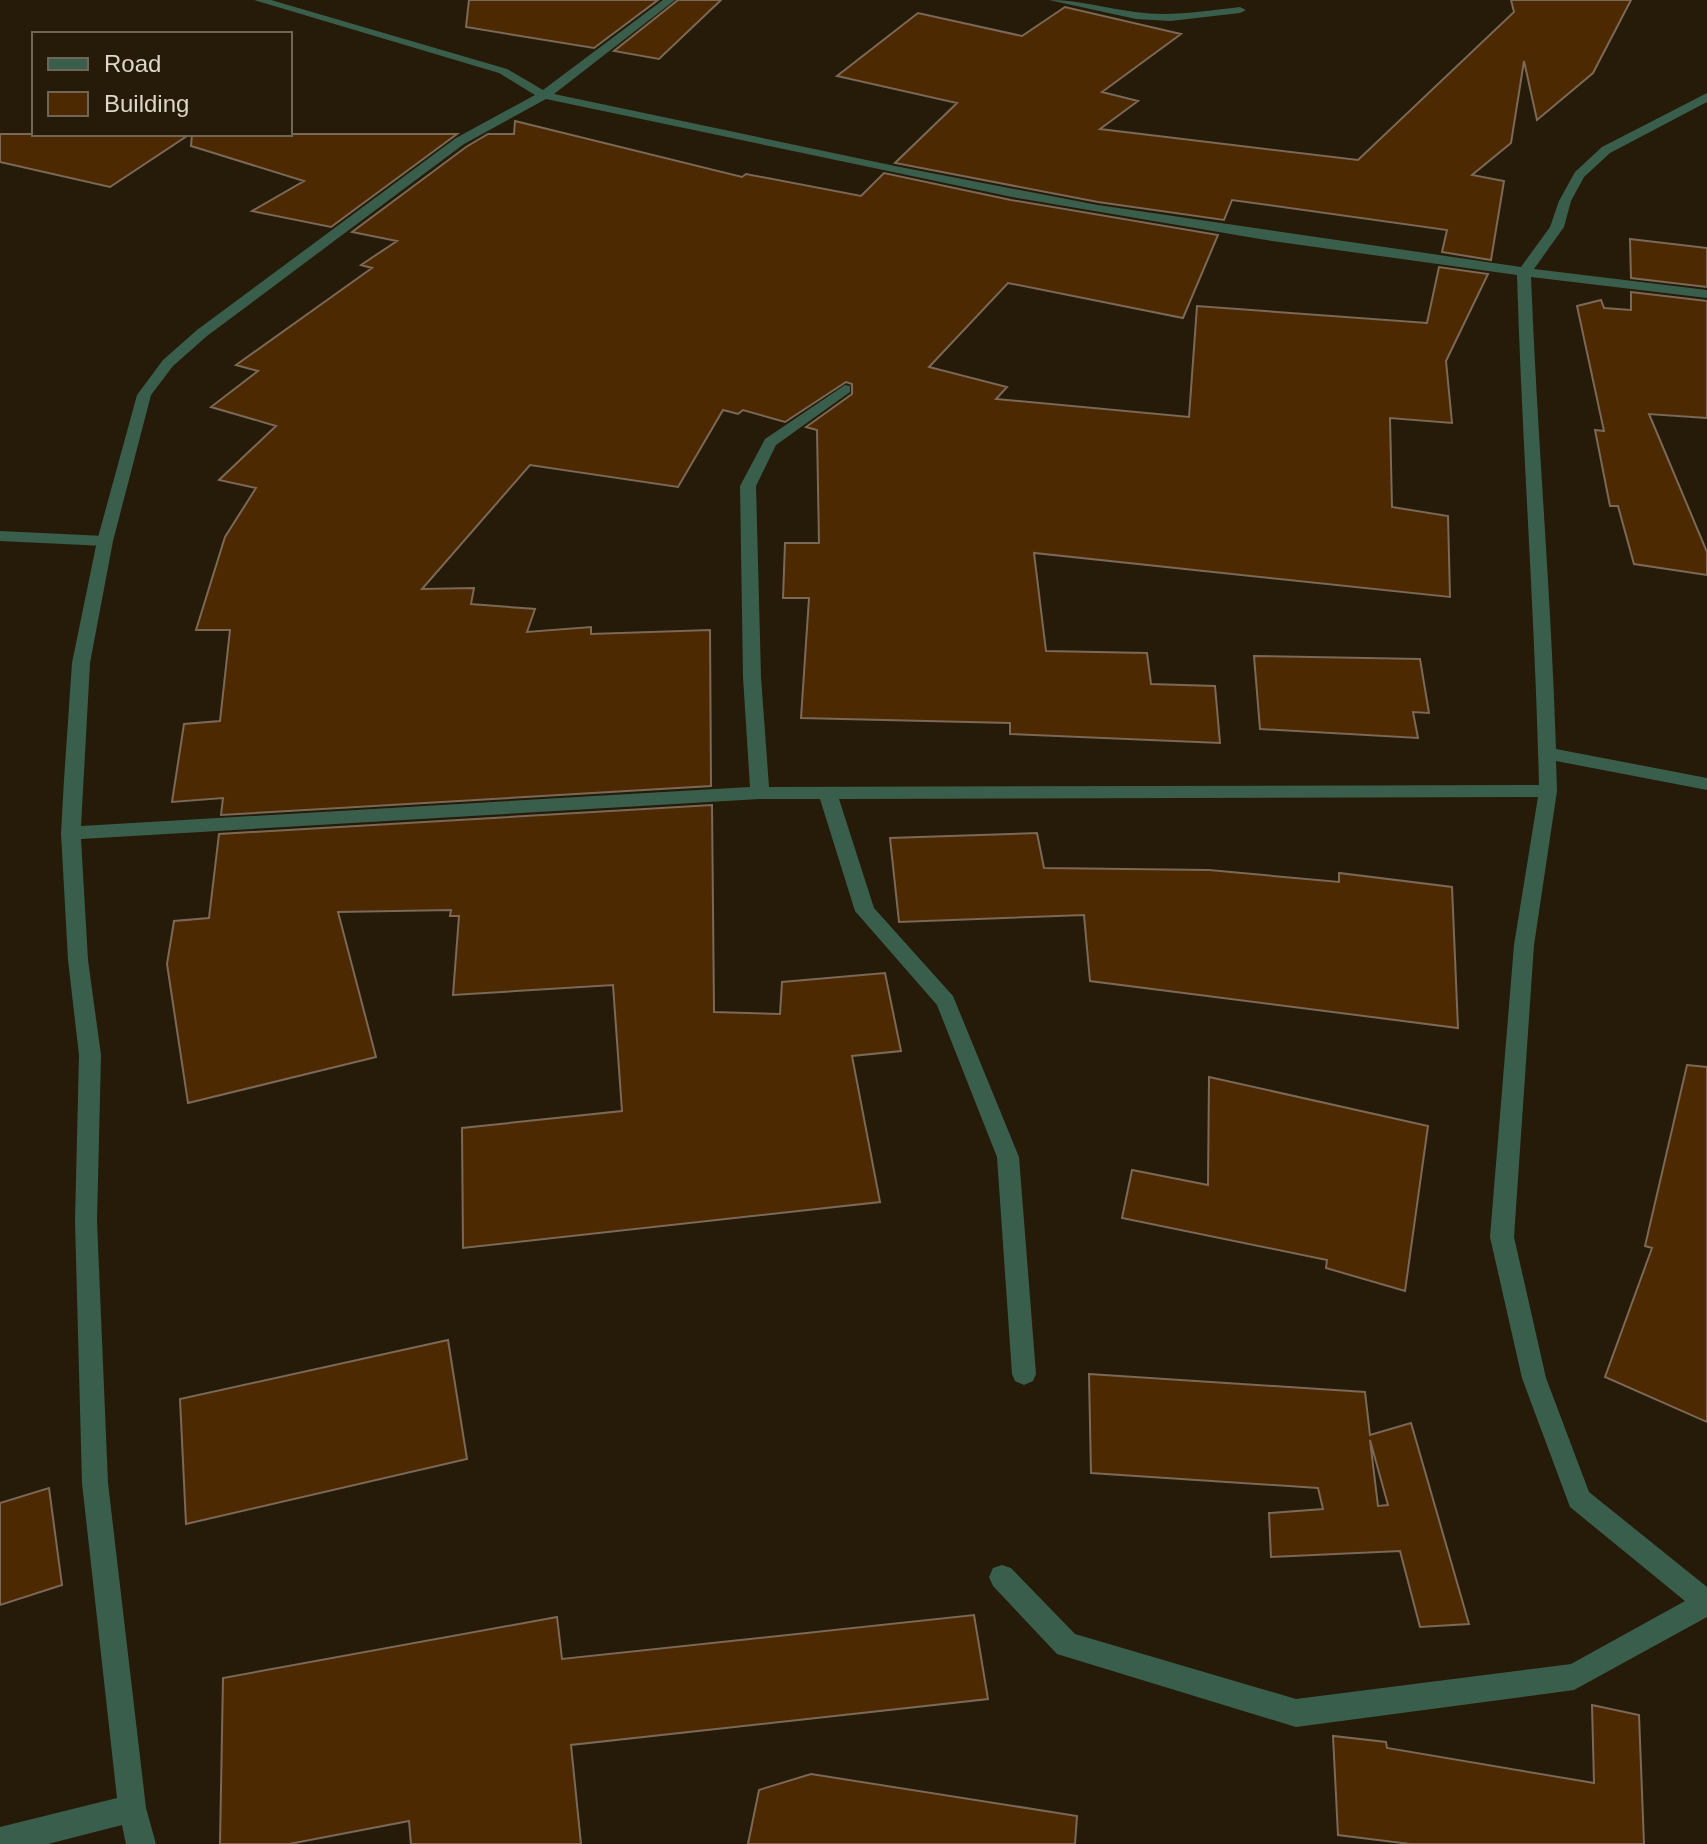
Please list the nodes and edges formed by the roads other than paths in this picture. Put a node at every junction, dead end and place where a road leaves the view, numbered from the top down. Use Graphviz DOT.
graph roads {
  1 [pos="259,0"];
  2 [pos="670,0"];
  3 [pos="1054,0"];
  4 [pos="1240,10"];
  5 [pos="544,95"];
  6 [pos="1707,97"];
  7 [pos="1524,273"];
  8 [pos="1707,294"];
  9 [pos="845,389"];
  10 [pos="0,536"];
  11 [pos="105,541"];
  12 [pos="1548,753"];
  13 [pos="1707,784"];
  14 [pos="1548,791"];
  15 [pos="827,792"];
  16 [pos="760,793"];
  17 [pos="71,833"];
  18 [pos="1024,1374"];
  19 [pos="1002,1577"];
  20 [pos="1707,1603"];
  21 [pos="132,1808"];
  22 [pos="0,1842"];
  23 [pos="141,1844"];
  1 -- 5 [label="street"];
  2 -- 5 [label="street"];
  3 -- 4 [label="street"];
  5 -- 7 [label="street"];
  5 -- 11 [label="street"];
  6 -- 7 [label="street"];
  7 -- 8 [label="street"];
  7 -- 12 [label="street"];
  9 -- 16 [label="street"];
  10 -- 11 [label="street"];
  11 -- 17 [label="street"];
  12 -- 13 [label="street"];
  12 -- 14 [label="street"];
  14 -- 15 [label="street"];
  14 -- 20 [label="street"];
  15 -- 16 [label="street"];
  15 -- 18 [label="street"];
  16 -- 17 [label="street"];
  17 -- 21 [label="street"];
  19 -- 20 [label="street"];
  21 -- 22 [label="street"];
  21 -- 23 [label="street"];
}
